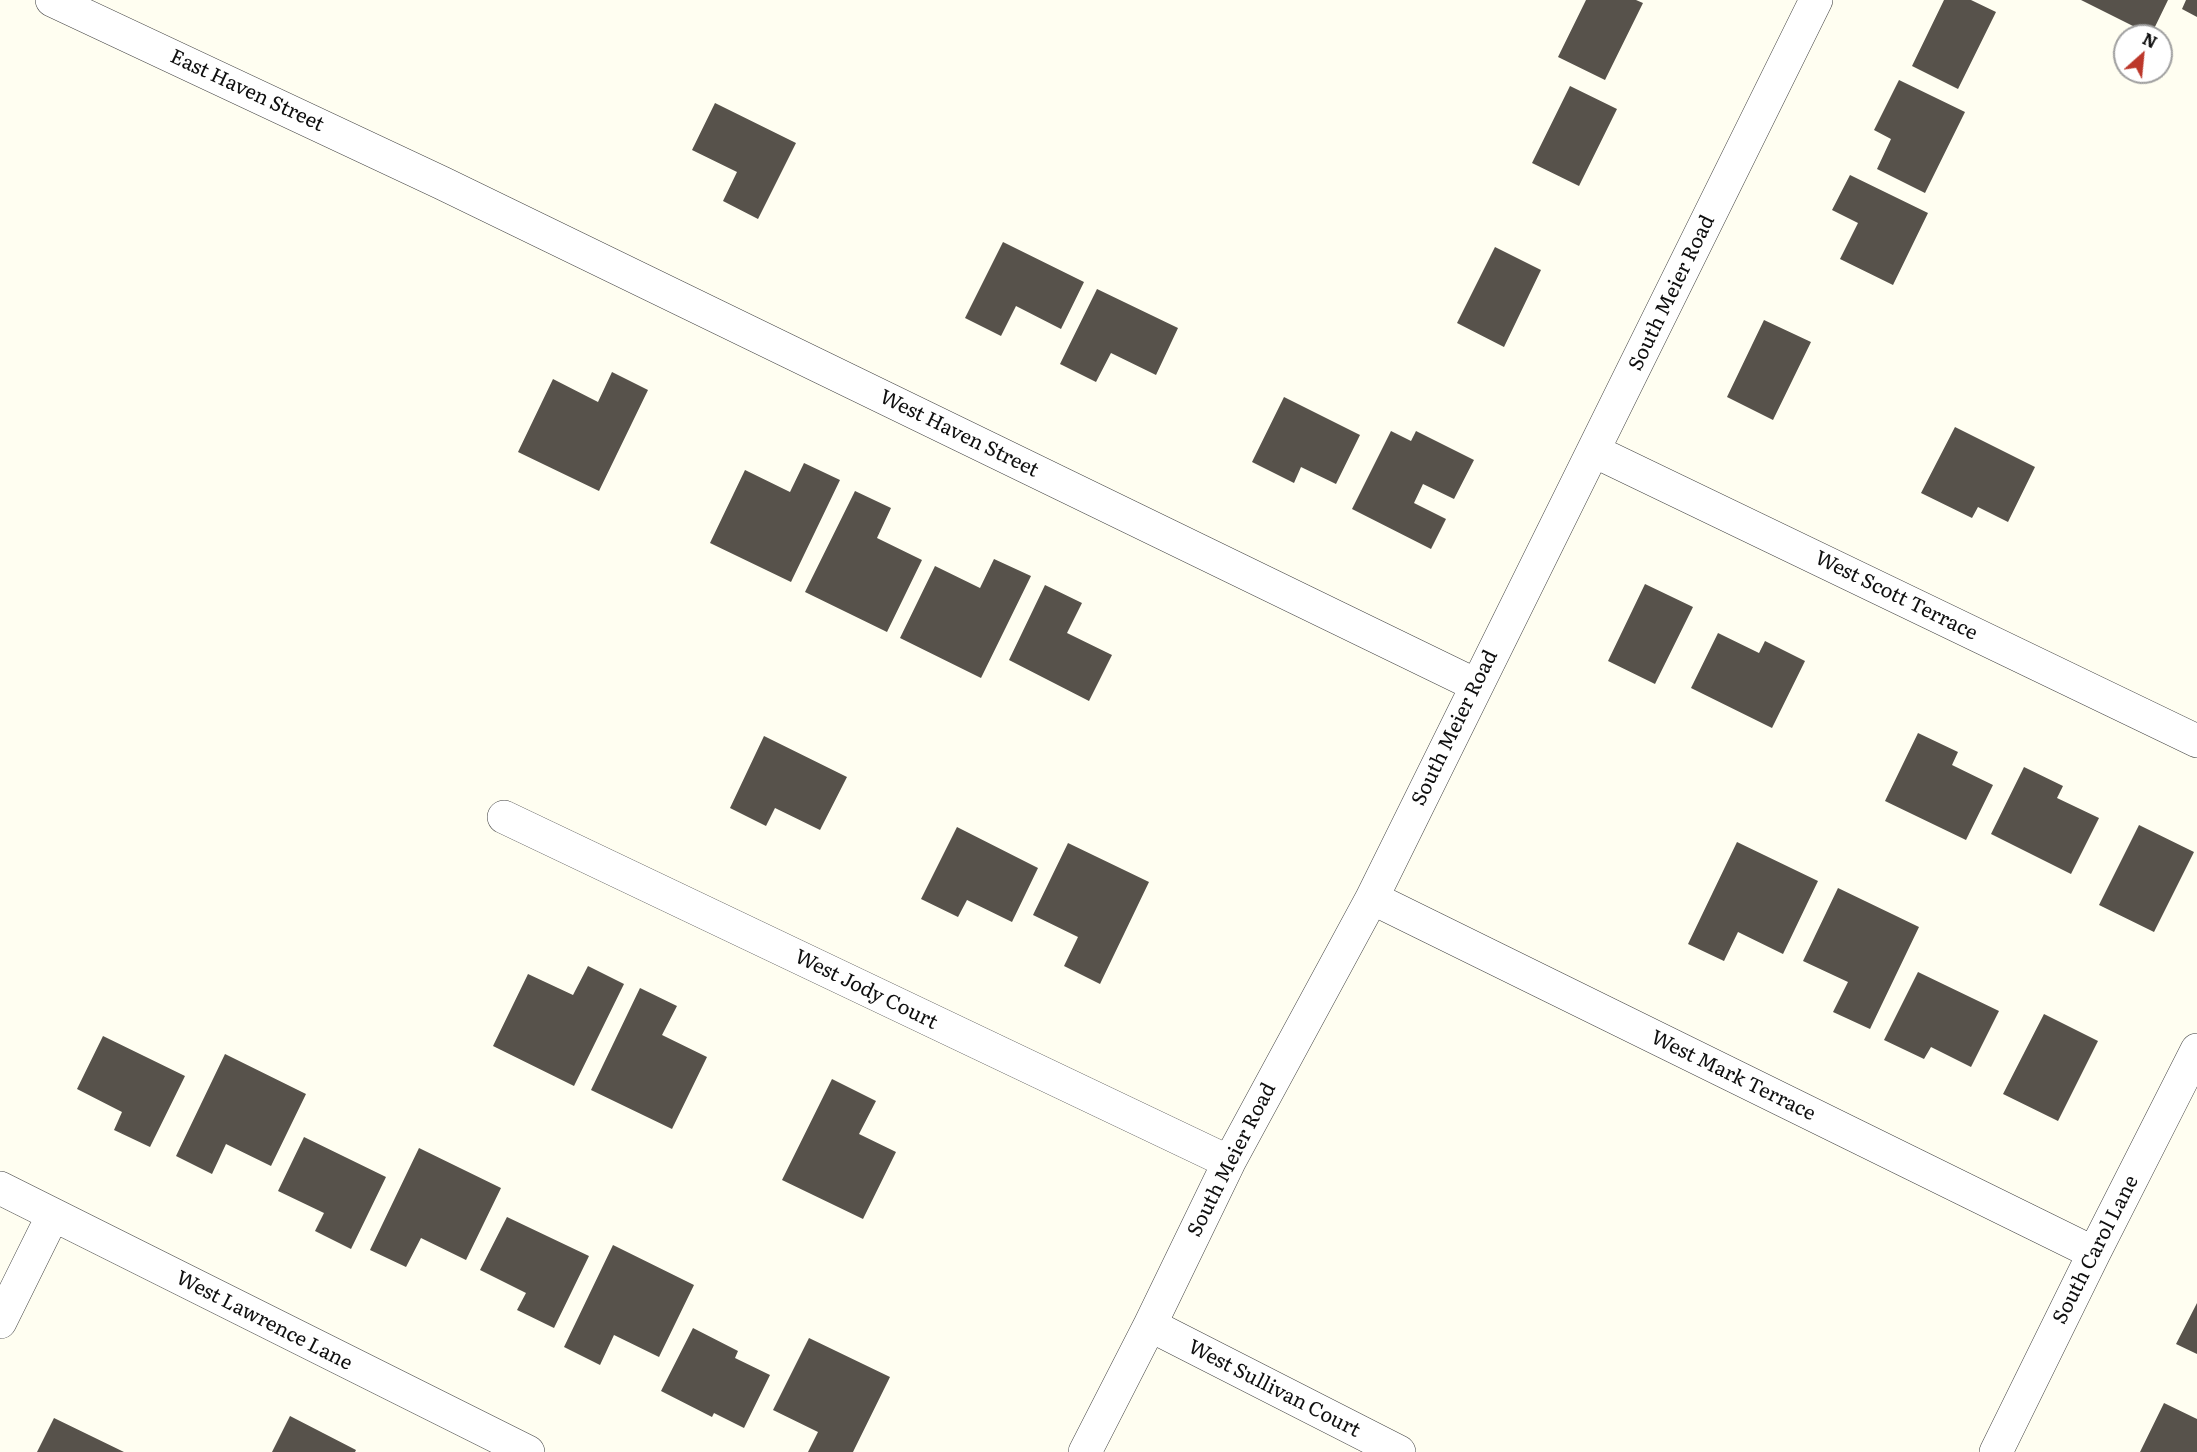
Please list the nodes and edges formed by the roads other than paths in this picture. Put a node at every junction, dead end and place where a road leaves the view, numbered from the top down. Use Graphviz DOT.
graph roads {
  1 [pos="52,0"];
  2 [pos="1816,0"];
  3 [pos="442,183"];
  4 [pos="1594,451"];
  5 [pos="1476,685"];
  6 [pos="2197,741"];
  7 [pos="504,817"];
  8 [pos="1372,898"];
  9 [pos="2196,1054"];
  10 [pos="1229,1162"];
  11 [pos="0,1188"];
  12 [pos="52,1215"];
  13 [pos="2094,1253"];
  14 [pos="0,1322"];
  15 [pos="1150,1325"];
  16 [pos="495,1445"];
  17 [pos="528,1452"];
  18 [pos="1085,1452"];
  19 [pos="1399,1452"];
  20 [pos="1996,1452"];
  1 -- 3 [label="street, East Haven Street"];
  2 -- 4 [label="street, South Meier Road"];
  3 -- 5 [label="street, West Haven Street"];
  4 -- 5 [label="street, South Meier Road"];
  4 -- 6 [label="street, West Scott Terrace"];
  5 -- 8 [label="street, South Meier Road"];
  7 -- 10 [label="street, West Jody Court"];
  8 -- 10 [label="street, South Meier Road"];
  8 -- 13 [label="street, West Mark Terrace"];
  9 -- 13 [label="street, South Carol Lane"];
  10 -- 15 [label="street, South Meier Road"];
  11 -- 12 [label="street, West Lawrence Lane"];
  12 -- 14 [label="street"];
  12 -- 16 [label="street, West Lawrence Lane"];
  13 -- 20 [label="street, South Carol Lane"];
  15 -- 18 [label="street, South Meier Road"];
  15 -- 19 [label="street, West Sullivan Court"];
  16 -- 17 [label="street, West Lawrence Lane"];
}
